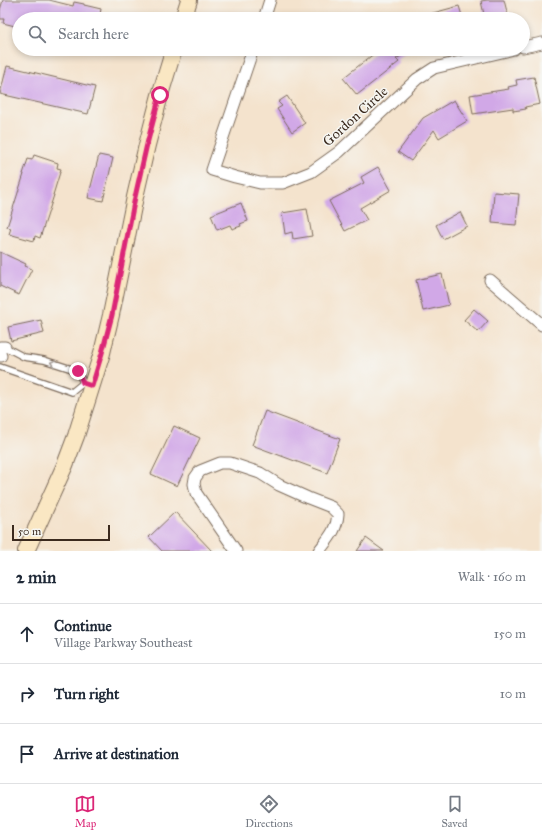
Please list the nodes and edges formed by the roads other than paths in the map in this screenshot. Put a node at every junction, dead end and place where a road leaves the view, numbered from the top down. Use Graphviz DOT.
graph roads {
  1 [pos="188,0"];
  2 [pos="270,0"];
  3 [pos="185,12"];
  4 [pos="266,12"];
  5 [pos="542,43"];
  6 [pos="530,46"];
  7 [pos="172,56"];
  8 [pos="251,56"];
  9 [pos="485,56"];
  10 [pos="490,280"];
  11 [pos="542,326"];
  12 [pos="1,351"];
  13 [pos="0,367"];
  14 [pos="88,384"];
  15 [pos="26,551"];
  16 [pos="236,551"];
  17 [pos="319,551"];
  1 -- 3 [label="street"];
  2 -- 4 [label="street"];
  5 -- 6 [label="street"];
  7 -- 14 [label="street"];
  8 -- 9 [label="street, Gordon Circle"];
  10 -- 11 [label="street"];
  14 -- 12 [label="lane, one-way"];
  13 -- 14 [label="lane"];
  14 -- 15 [label="street"];
  16 -- 17 [label="street"];
}
